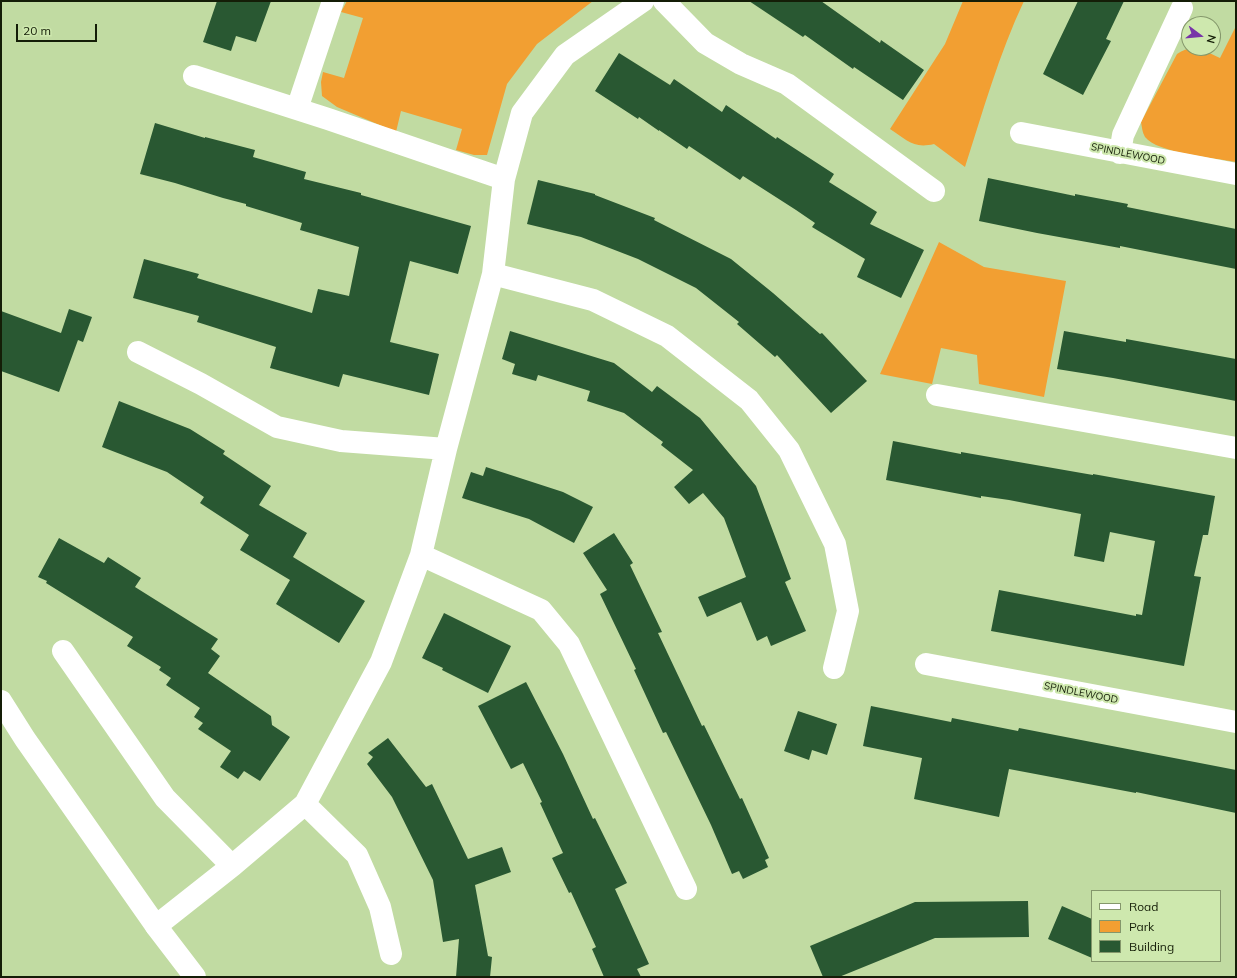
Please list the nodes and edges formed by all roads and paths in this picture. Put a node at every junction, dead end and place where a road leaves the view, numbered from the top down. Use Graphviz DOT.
graph roads {
  1 [pos="332,1"];
  2 [pos="642,1"];
  3 [pos="664,1"];
  4 [pos="1182,8"];
  5 [pos="194,76"];
  6 [pos="297,109"];
  7 [pos="1021,133"];
  8 [pos="1120,153"];
  9 [pos="1236,174"];
  10 [pos="504,179"];
  11 [pos="934,191"];
  12 [pos="493,274"];
  13 [pos="138,352"];
  14 [pos="937,396"];
  15 [pos="1236,448"];
  16 [pos="446,449"];
  17 [pos="421,555"];
  18 [pos="62,651"];
  19 [pos="926,664"];
  20 [pos="834,668"];
  21 [pos="1,701"];
  22 [pos="1236,722"];
  23 [pos="305,804"];
  24 [pos="232,866"];
  25 [pos="686,890"];
  26 [pos="156,926"];
  27 [pos="391,954"];
  28 [pos="195,977"];
  1 -- 6 [label="street"];
  2 -- 10 [label="street"];
  3 -- 11 [label="street"];
  4 -- 8 [label="street"];
  5 -- 6 [label="street"];
  6 -- 10 [label="street"];
  7 -- 8 [label="street, SPINDLEWOOD"];
  8 -- 9 [label="street, SPINDLEWOOD"];
  10 -- 12 [label="street"];
  12 -- 16 [label="street"];
  12 -- 20 [label="street"];
  13 -- 16 [label="street"];
  14 -- 15 [label="street"];
  16 -- 17 [label="street"];
  17 -- 23 [label="street"];
  17 -- 25 [label="street"];
  18 -- 24 [label="street"];
  19 -- 22 [label="street, SPINDLEWOOD"];
  21 -- 26 [label="street"];
  23 -- 24 [label="street"];
  23 -- 27 [label="street"];
  24 -- 26 [label="street"];
  26 -- 28 [label="street"];
}
